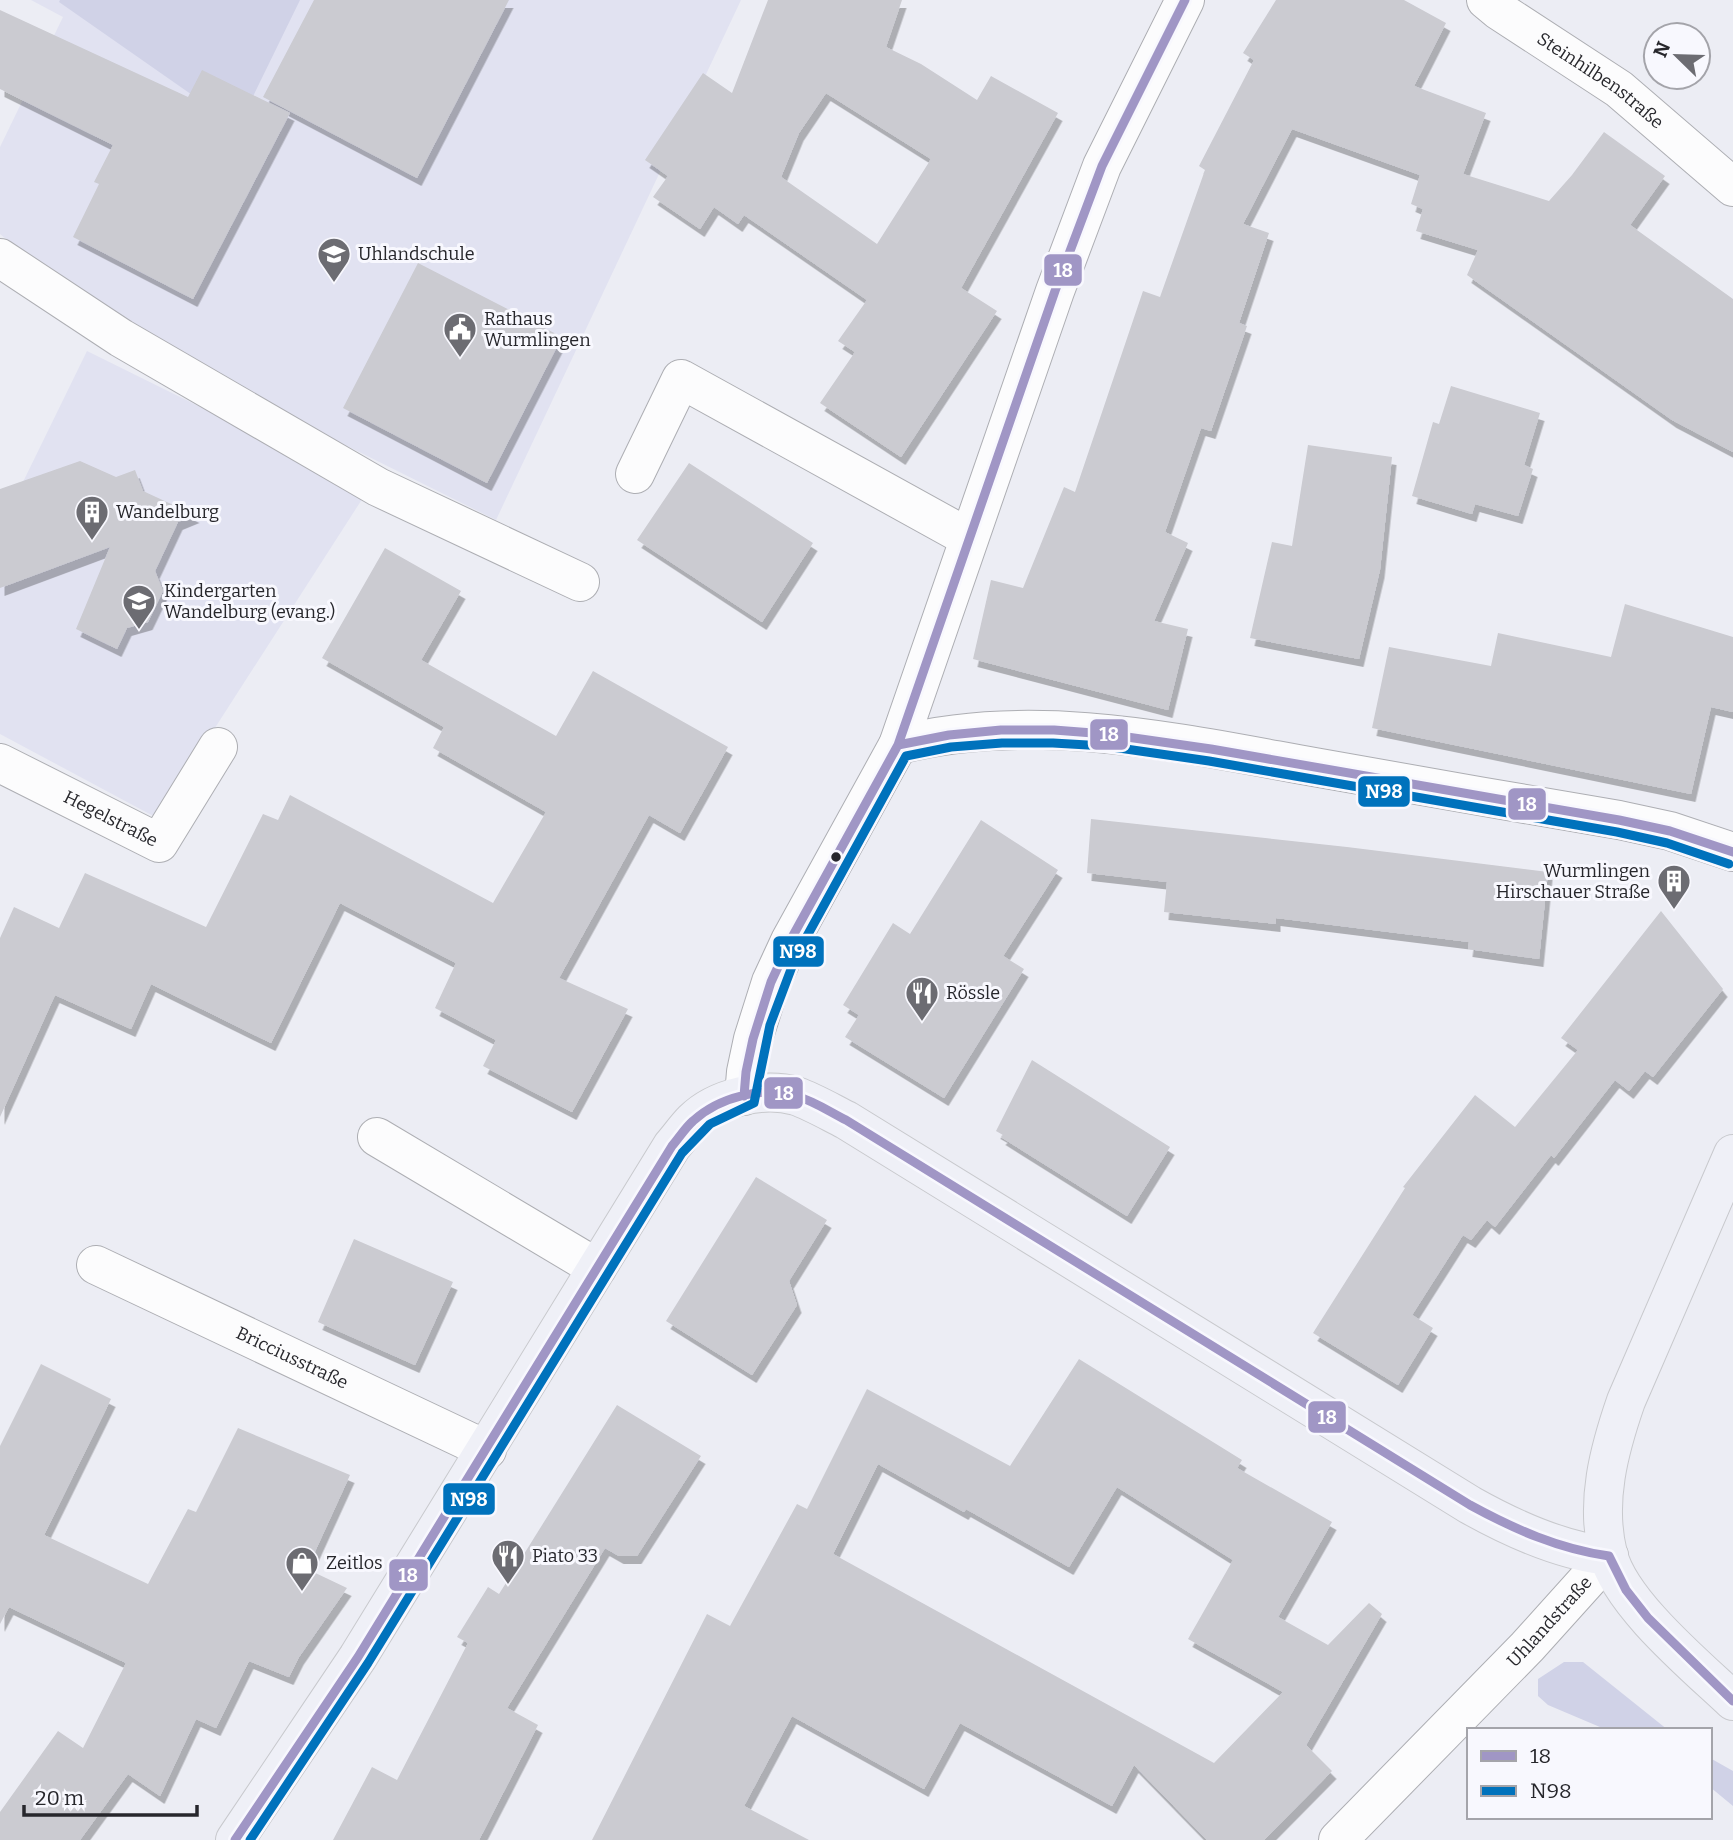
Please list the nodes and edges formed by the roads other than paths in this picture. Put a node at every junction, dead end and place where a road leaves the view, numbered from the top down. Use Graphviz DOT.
graph roads {
  1 [pos="1185,0"];
  2 [pos="1486,0"];
  3 [pos="1725,170"];
  4 [pos="0,258"];
  5 [pos="635,474"];
  6 [pos="969,538"];
  7 [pos="580,582"];
  8 [pos="898,745"];
  9 [pos="218,747"];
  10 [pos="0,763"];
  11 [pos="1733,852"];
  12 [pos="744,1096"];
  13 [pos="377,1138"];
  14 [pos="1733,1154"];
  15 [pos="96,1265"];
  16 [pos="597,1268"];
  17 [pos="487,1450"];
  18 [pos="1608,1556"];
  19 [pos="1733,1701"];
  20 [pos="235,1840"];
  21 [pos="1338,1840"];
  1 -- 6 [label="street"];
  2 -- 3 [label="street, Steinhilbenstraße"];
  4 -- 7 [label="street"];
  5 -- 6 [label="street"];
  6 -- 8 [label="street"];
  8 -- 11 [label="street"];
  8 -- 12 [label="street"];
  9 -- 10 [label="street, Hegelstraße"];
  12 -- 16 [label="main road"];
  12 -- 18 [label="main road"];
  13 -- 16 [label="street"];
  14 -- 18 [label="main road"];
  15 -- 17 [label="street, Bricciusstraße"];
  16 -- 17 [label="main road"];
  17 -- 20 [label="main road"];
  18 -- 19 [label="main road"];
  18 -- 21 [label="street, Uhlandstraße"];
}
